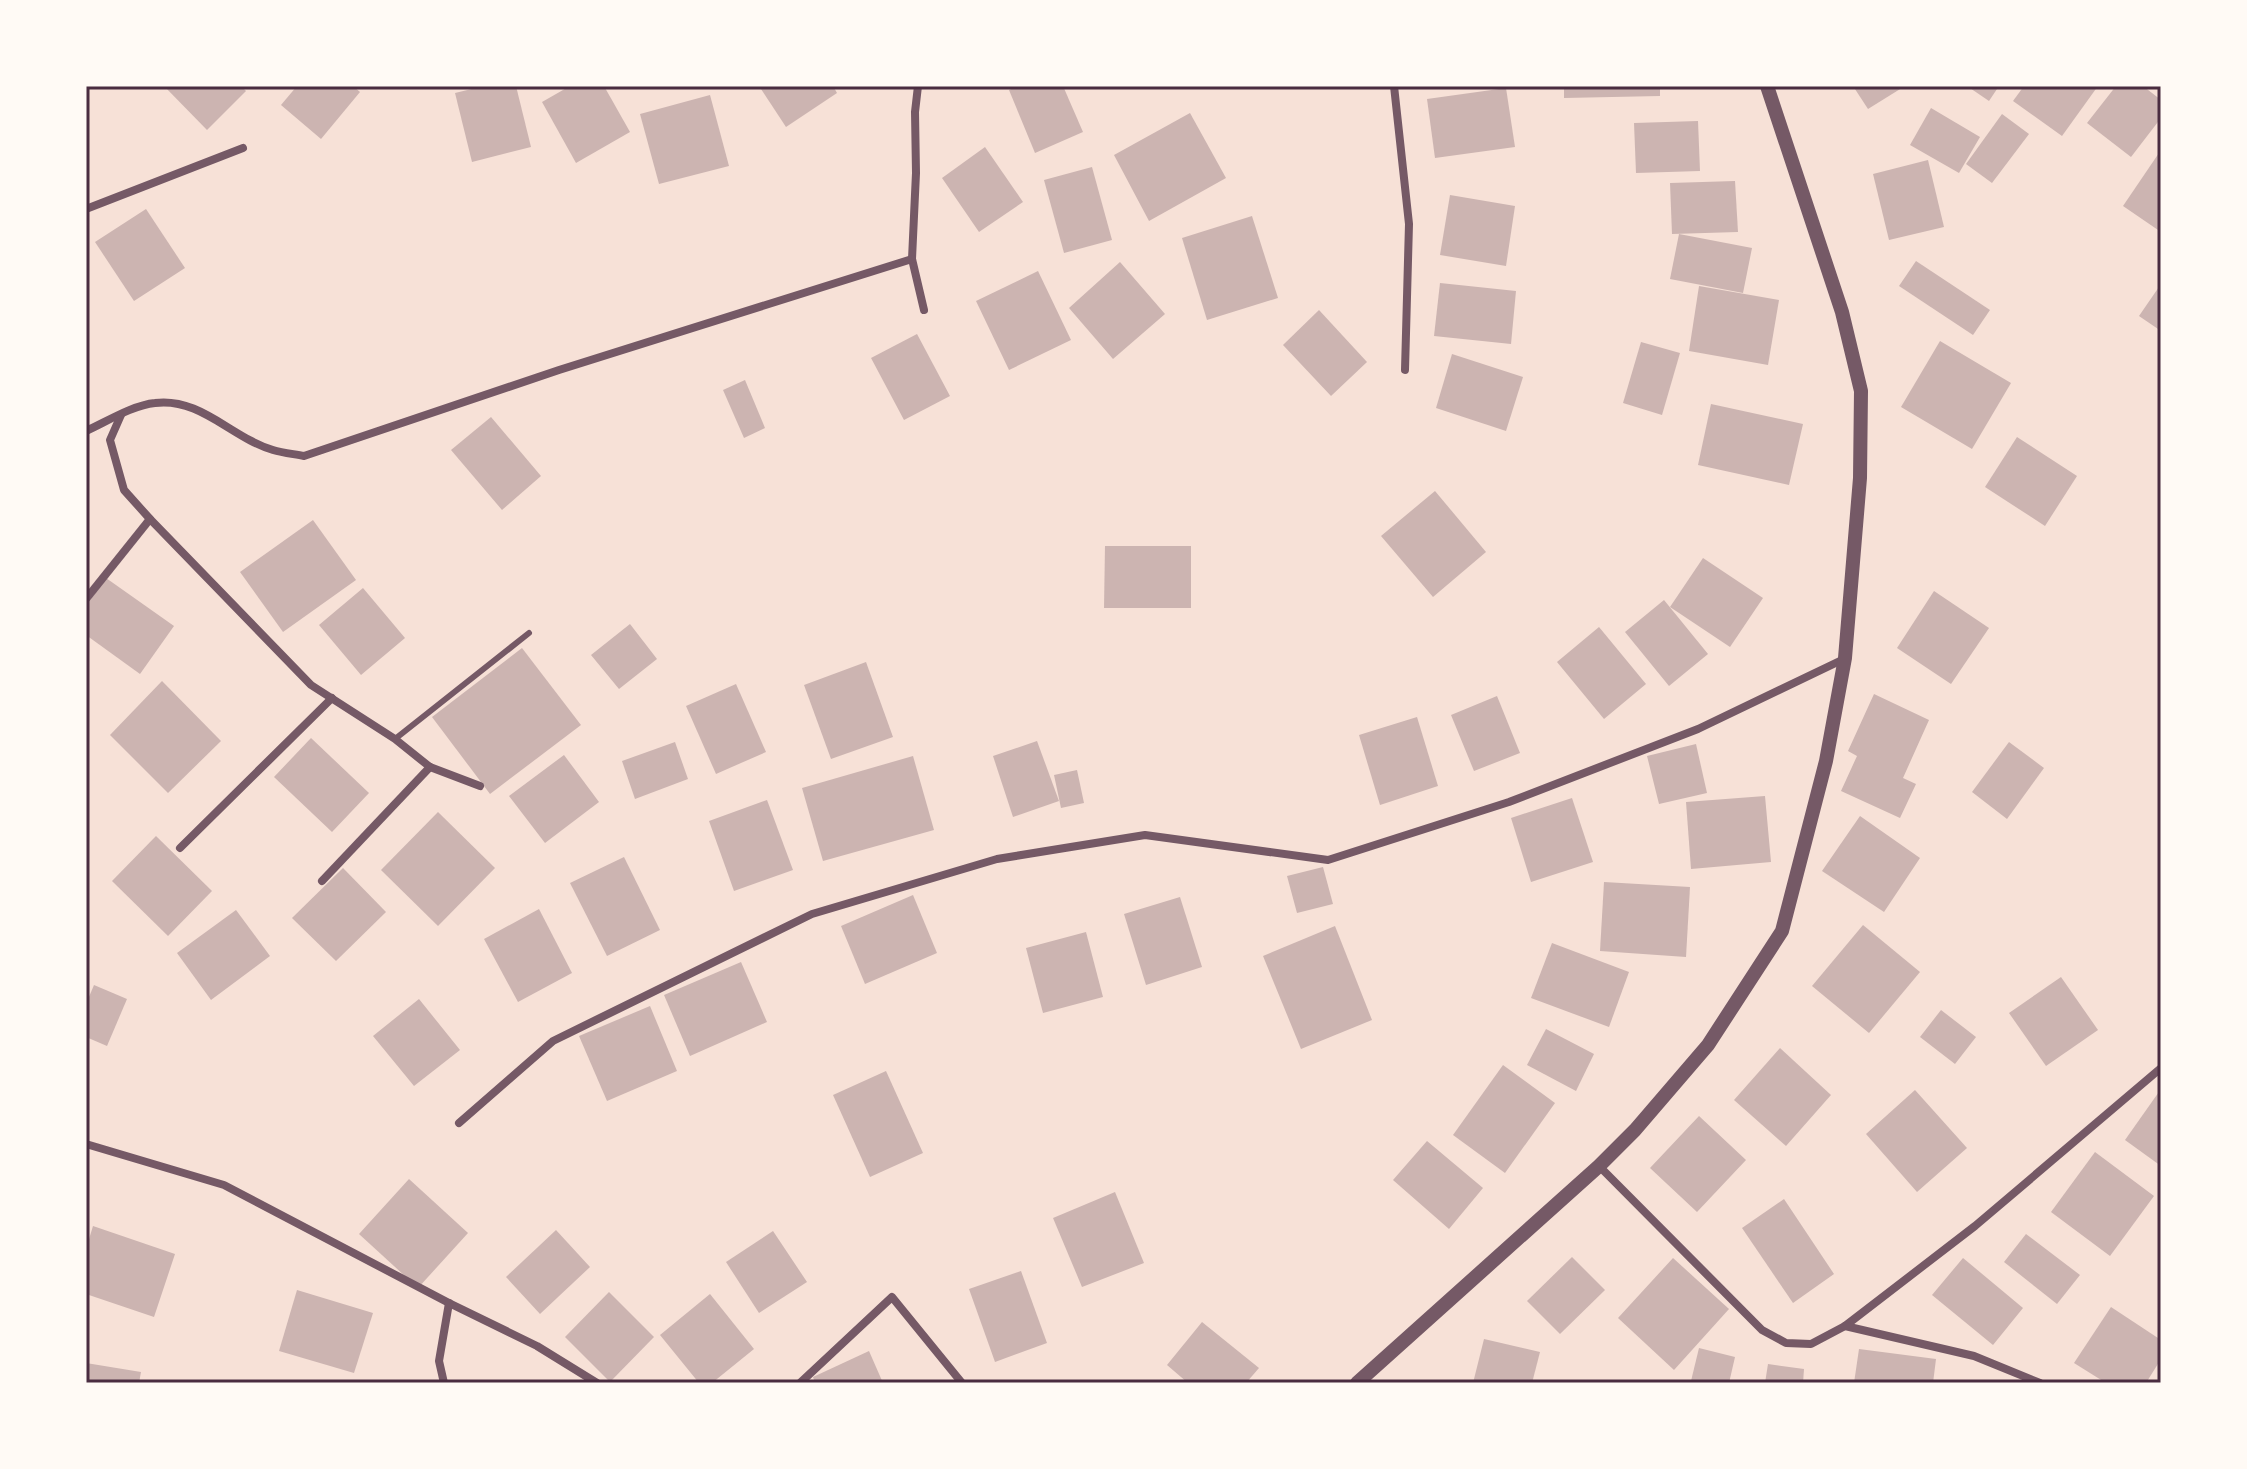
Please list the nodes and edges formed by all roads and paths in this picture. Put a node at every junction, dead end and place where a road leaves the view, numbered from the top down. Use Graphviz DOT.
graph roads {
  1 [pos="918,86"];
  2 [pos="1394,86"];
  3 [pos="1767,86"];
  4 [pos="243,148"];
  5 [pos="86,209"];
  6 [pos="912,259"];
  7 [pos="924,310"];
  8 [pos="1405,370"];
  9 [pos="121,414"];
  10 [pos="86,431"];
  11 [pos="150,519"];
  12 [pos="86,599"];
  13 [pos="529,633"];
  14 [pos="1845,658"];
  15 [pos="332,698"];
  16 [pos="395,739"];
  17 [pos="430,767"];
  18 [pos="480,786"];
  19 [pos="180,848"];
  20 [pos="322,881"];
  21 [pos="2161,1068"];
  22 [pos="459,1123"];
  23 [pos="86,1144"];
  24 [pos="1599,1166"];
  25 [pos="449,1303"];
  26 [pos="1845,1326"];
  27 [pos="444,1383"];
  28 [pos="597,1383"];
  29 [pos="800,1383"];
  30 [pos="962,1383"];
  31 [pos="1357,1383"];
  32 [pos="2040,1383"];
  1 -- 6 [label="street"];
  2 -- 8 [label="street"];
  3 -- 14 [label="street"];
  4 -- 5 [label="street"];
  6 -- 7 [label="street"];
  6 -- 9 [label="street"];
  9 -- 10 [label="street"];
  9 -- 11 [label="street"];
  11 -- 12 [label="street"];
  11 -- 15 [label="street"];
  13 -- 16 [label="lane"];
  14 -- 22 [label="street"];
  14 -- 24 [label="street"];
  15 -- 16 [label="street"];
  15 -- 19 [label="street"];
  16 -- 17 [label="street"];
  17 -- 18 [label="street"];
  17 -- 20 [label="street"];
  21 -- 26 [label="street"];
  23 -- 25 [label="street"];
  24 -- 26 [label="street"];
  24 -- 31 [label="street"];
  25 -- 27 [label="street"];
  25 -- 28 [label="street"];
  26 -- 32 [label="street"];
  29 -- 30 [label="street"];
}
